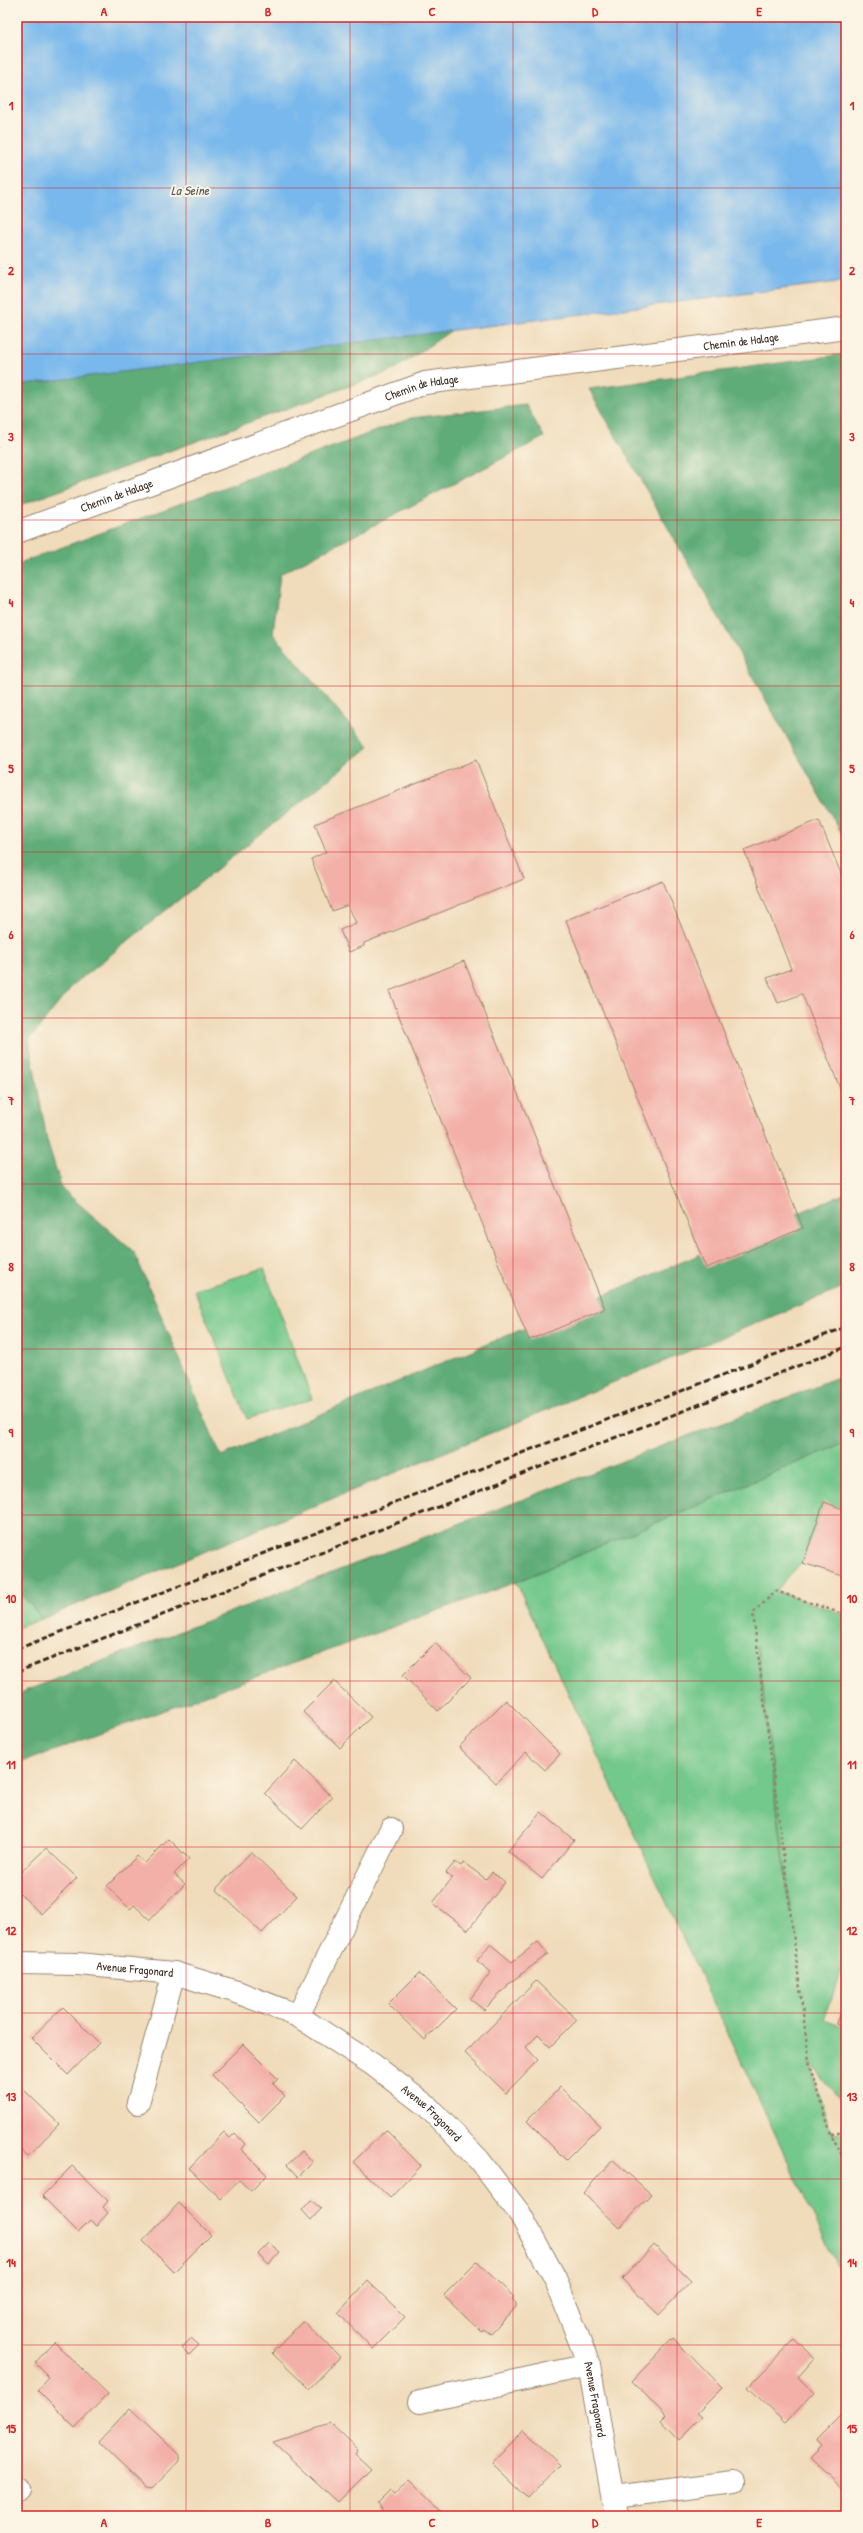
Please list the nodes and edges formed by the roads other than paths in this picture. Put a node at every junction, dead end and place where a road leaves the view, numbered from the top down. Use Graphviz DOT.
graph roads {
  1 [pos="846,328"];
  2 [pos="17,532"];
  3 [pos="391,1829"];
  4 [pos="17,1964"];
  5 [pos="174,1973"];
  6 [pos="298,2016"];
  7 [pos="138,2103"];
  8 [pos="589,2365"];
  9 [pos="420,2402"];
  10 [pos="734,2482"];
  11 [pos="615,2507"];
  1 -- 2 [label="street, Chemin de Halage"];
  3 -- 6 [label="street"];
  4 -- 5 [label="street, Avenue Fragonard"];
  5 -- 6 [label="street, Avenue Fragonard"];
  5 -- 7 [label="street"];
  6 -- 8 [label="street, Avenue Fragonard"];
  8 -- 9 [label="street"];
  8 -- 11 [label="street, Avenue Fragonard"];
  10 -- 11 [label="street"];
}
